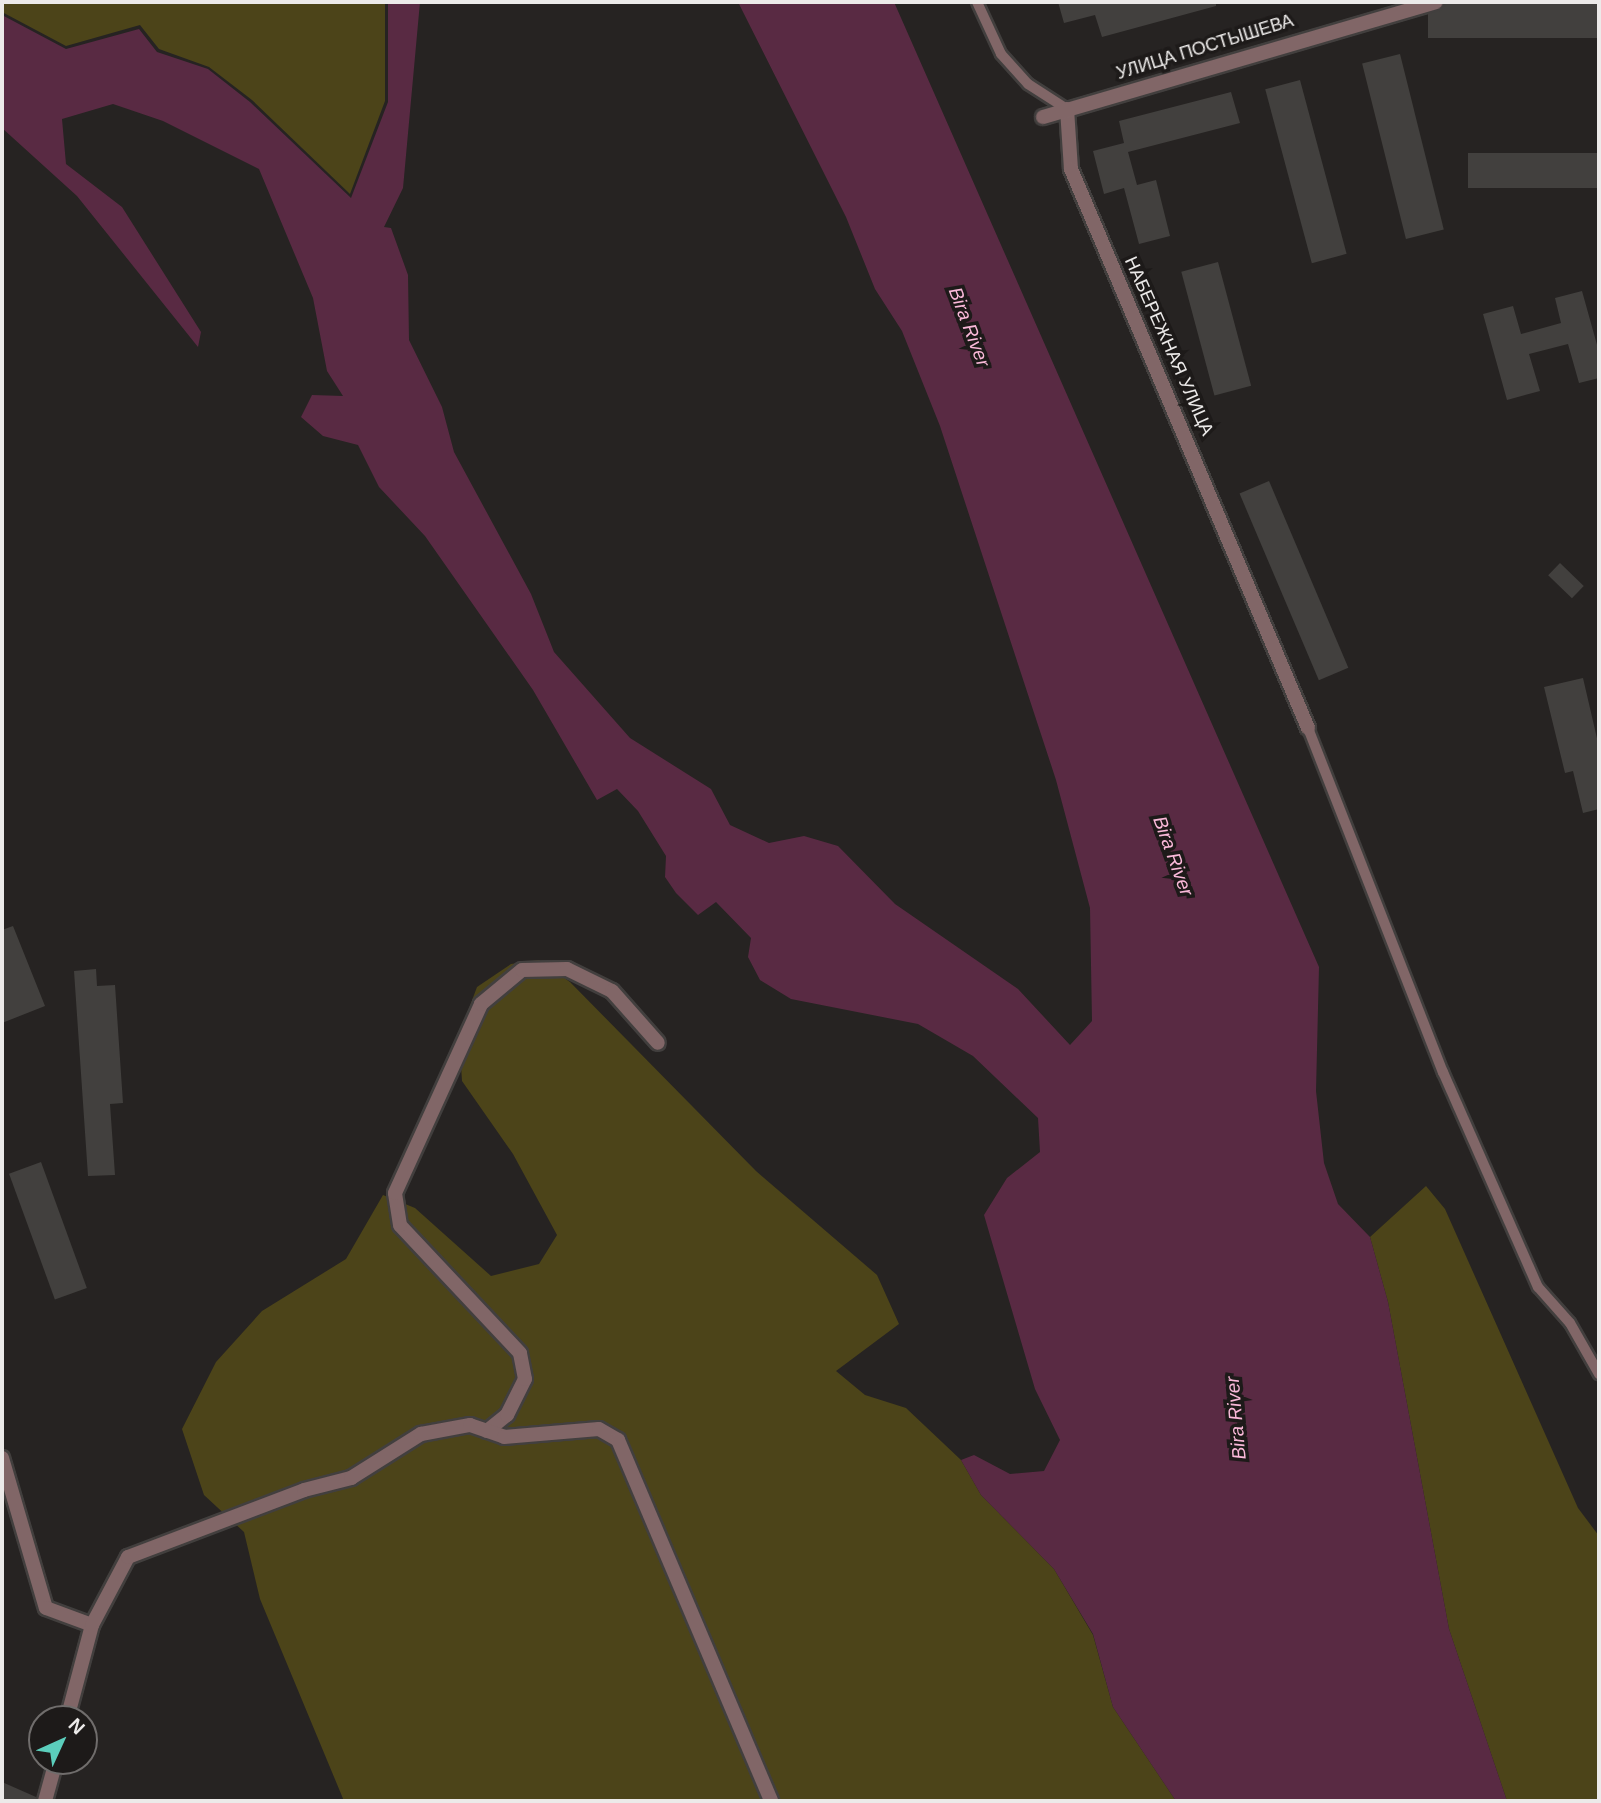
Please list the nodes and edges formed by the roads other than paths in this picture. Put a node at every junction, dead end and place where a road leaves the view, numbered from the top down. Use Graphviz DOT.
graph roads {
  1 [pos="977,2"];
  2 [pos="1436,2"];
  3 [pos="1067,109"];
  4 [pos="1044,117"];
  5 [pos="1308,728"];
  6 [pos="658,1042"];
  7 [pos="1599,1374"];
  8 [pos="488,1432"];
  9 [pos="2,1458"];
  10 [pos="92,1625"];
  11 [pos="71,1705"];
  12 [pos="52,1775"];
  13 [pos="45,1801"];
  14 [pos="771,1801"];
  1 -- 3 [label="lane"];
  2 -- 3 [label="street, УЛИЦА ПОСТЫШЕВА"];
  3 -- 4 [label="street, УЛИЦА ПОСТЫШЕВА"];
  3 -- 5 [label="street, НАБЕРЕЖНАЯ УЛИЦА"];
  5 -- 7 [label="lane"];
  6 -- 8 [label="street"];
  8 -- 10 [label="street"];
  8 -- 14 [label="street"];
  9 -- 10 [label="street"];
  10 -- 11 [label="street"];
  12 -- 13 [label="street"];
}
